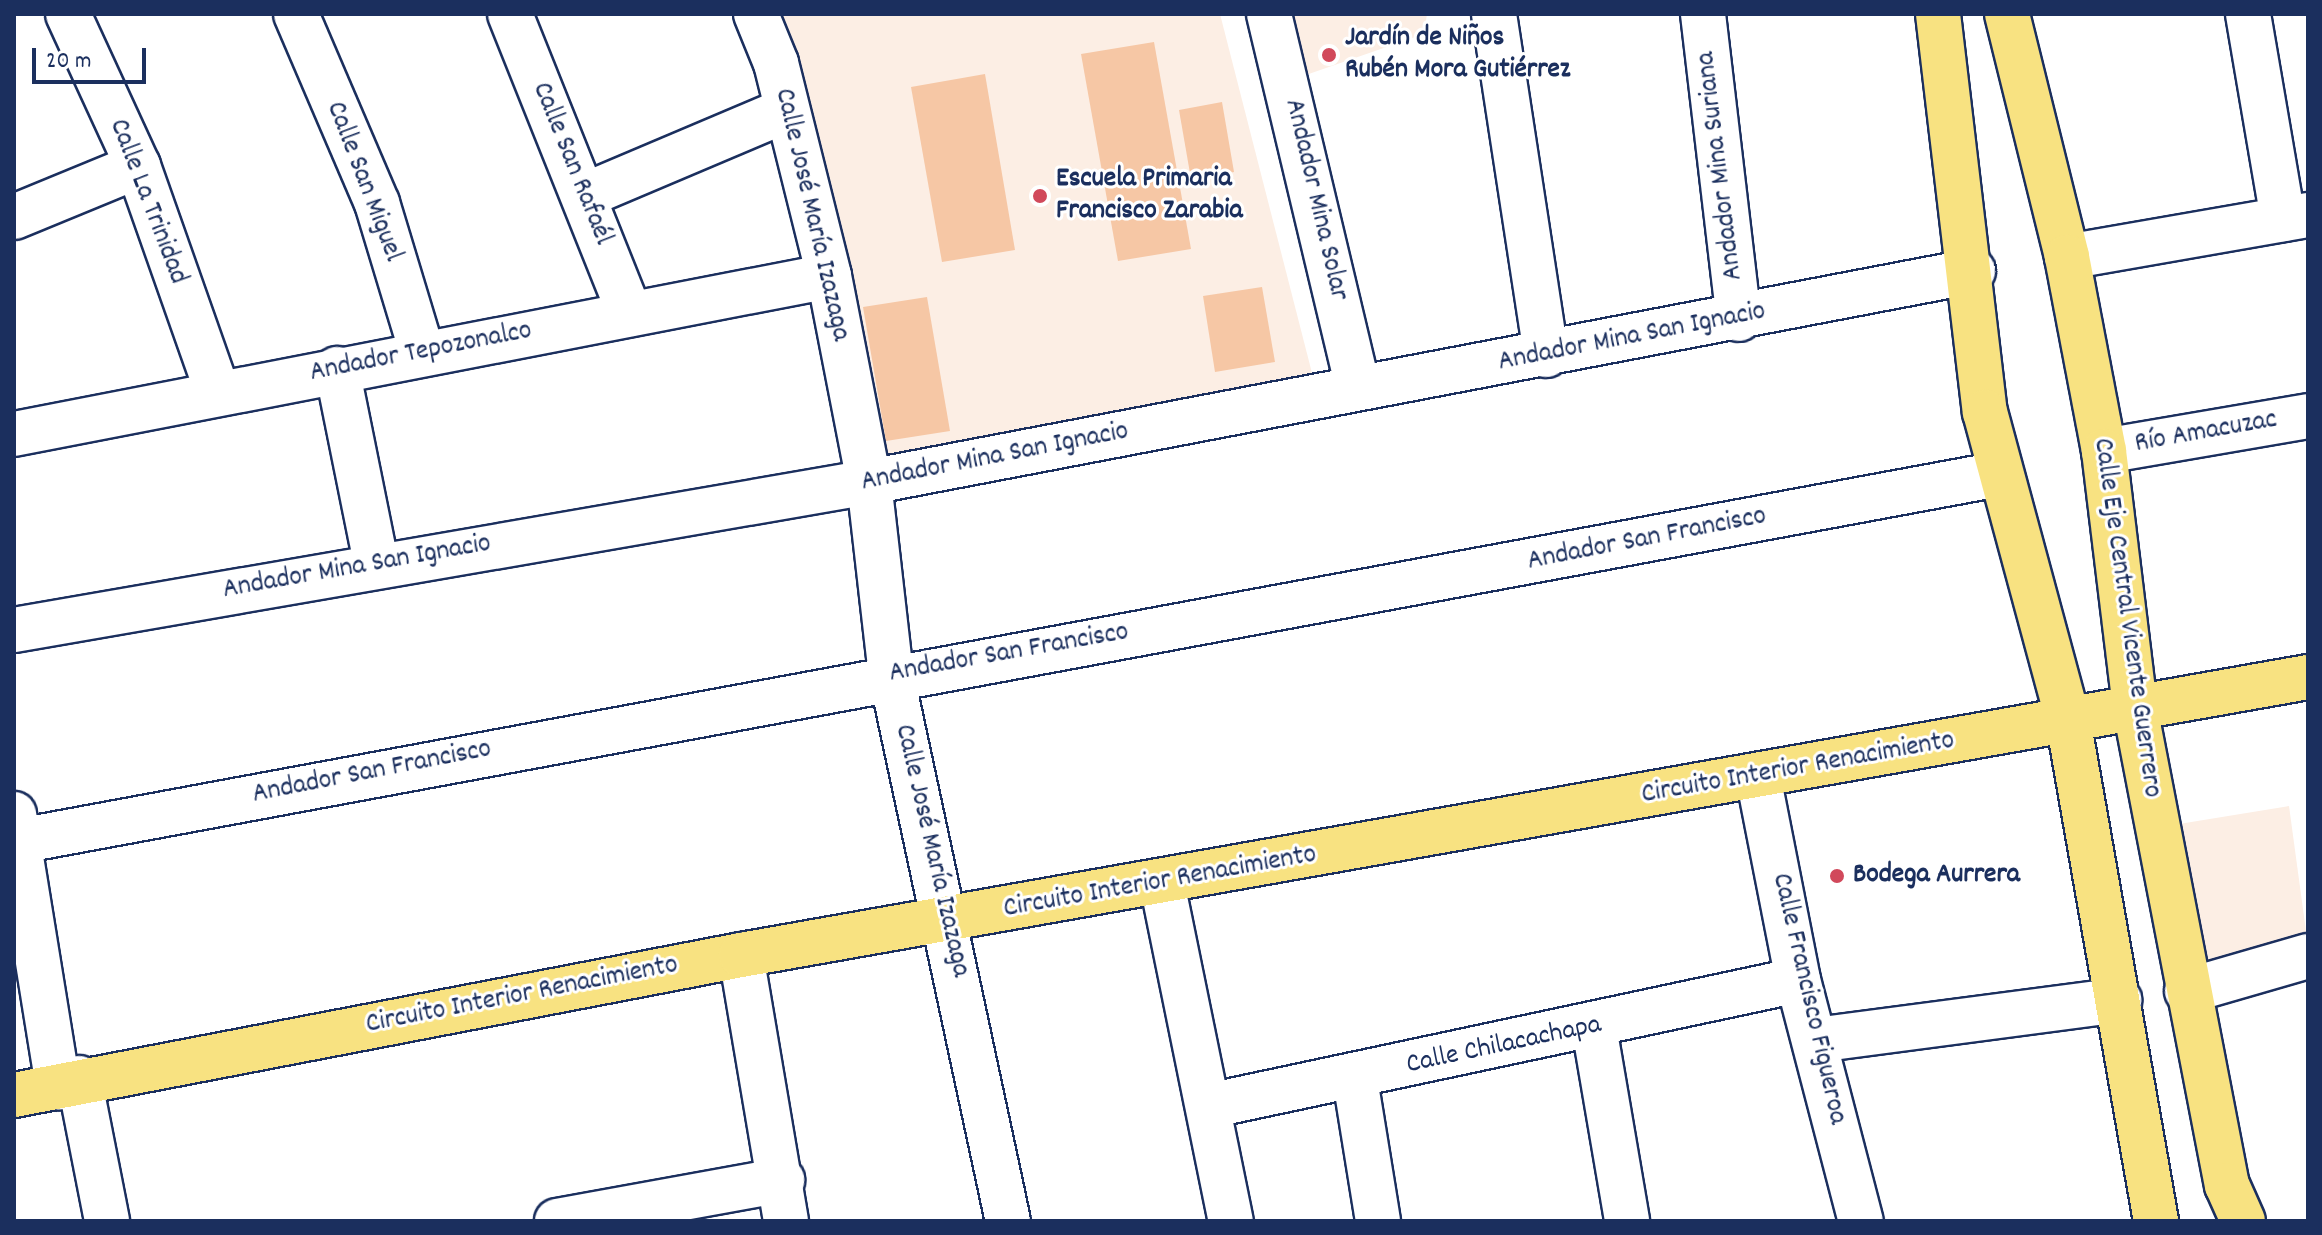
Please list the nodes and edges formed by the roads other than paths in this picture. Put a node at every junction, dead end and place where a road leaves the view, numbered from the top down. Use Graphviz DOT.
graph roads {
  1 [pos="68,14"];
  2 [pos="296,14"];
  3 [pos="510,14"];
  4 [pos="756,14"];
  5 [pos="1269,14"];
  6 [pos="1494,14"];
  7 [pos="1703,14"];
  8 [pos="1938,14"];
  9 [pos="2007,14"];
  10 [pos="2248,14"];
  11 [pos="784,111"];
  12 [pos="138,166"];
  13 [pos="586,195"];
  14 [pos="14,217"];
  15 [pos="2295,217"];
  16 [pos="2067,257"];
  17 [pos="1973,271"];
  18 [pos="829,276"];
  19 [pos="630,314"];
  20 [pos="1739,319"];
  21 [pos="422,352"];
  22 [pos="1546,355"];
  23 [pos="337,369"];
  24 [pos="1358,387"];
  25 [pos="218,393"];
  26 [pos="2308,416"];
  27 [pos="14,434"];
  28 [pos="2104,451"];
  29 [pos="1999,474"];
  30 [pos="869,482"];
  31 [pos="376,563"];
  32 [pos="14,630"];
  33 [pos="891,674"];
  34 [pos="2308,677"];
  35 [pos="2135,708"];
  36 [pos="2068,720"];
  37 [pos="1758,776"];
  38 [pos="17,827"];
  39 [pos="1162,883"];
  40 [pos="948,921"];
  41 [pos="741,955"];
  42 [pos="2308,956"];
  43 [pos="1798,980"];
  44 [pos="2187,991"];
  45 [pos="2119,1000"];
  46 [pos="1594,1027"];
  47 [pos="1816,1040"];
  48 [pos="1355,1079"];
  49 [pos="69,1082"];
  50 [pos="14,1095"];
  51 [pos="1208,1106"];
  52 [pos="784,1200"];
  53 [pos="107,1221"];
  54 [pos="557,1221"];
  55 [pos="1008,1221"];
  56 [pos="1231,1221"];
  57 [pos="1378,1221"];
  58 [pos="1627,1221"];
  59 [pos="1861,1221"];
  60 [pos="2156,1221"];
  61 [pos="2243,1221"];
  1 -- 12 [label="street, Calle La Trinidad"];
  2 -- 21 [label="street, Calle San Miguel"];
  3 -- 13 [label="street, Calle San Rafaél"];
  4 -- 11 [label="street, Calle José María Izazaga"];
  5 -- 24 [label="street, Andador Mina Solar"];
  6 -- 22 [label="street"];
  7 -- 20 [label="street, Andador Mina Suriana"];
  8 -- 17 [label="main road"];
  9 -- 16 [label="main road, Calle Eje Central Vicente Guerrero"];
  10 -- 15 [label="street"];
  11 -- 13 [label="street"];
  11 -- 18 [label="street, Calle José María Izazaga"];
  12 -- 14 [label="street"];
  12 -- 25 [label="street, Calle La Trinidad"];
  13 -- 19 [label="street, Calle San Rafaél"];
  15 -- 16 [label="street"];
  16 -- 28 [label="main road, Calle Eje Central Vicente Guerrero"];
  17 -- 20 [label="street, Andador Mina San Ignacio"];
  17 -- 29 [label="main road"];
  18 -- 19 [label="street, Andador Tepozonalco"];
  18 -- 30 [label="street, Calle José María Izazaga"];
  19 -- 21 [label="street, Andador Tepozonalco"];
  20 -- 22 [label="street, Andador Mina San Ignacio"];
  21 -- 23 [label="street, Andador Tepozonalco"];
  22 -- 24 [label="street, Andador Mina San Ignacio"];
  23 -- 25 [label="street, Andador Tepozonalco"];
  23 -- 31 [label="street"];
  24 -- 30 [label="street, Andador Mina San Ignacio"];
  25 -- 27 [label="street, Andador Tepozonalco"];
  26 -- 28 [label="street, Río Amacuzac"];
  28 -- 35 [label="main road, Calle Eje Central Vicente Guerrero"];
  29 -- 33 [label="street, Andador San Francisco"];
  29 -- 36 [label="main road"];
  30 -- 31 [label="street, Andador Mina San Ignacio"];
  30 -- 33 [label="street, Calle José María Izazaga"];
  31 -- 32 [label="street, Andador Mina San Ignacio"];
  33 -- 38 [label="street, Andador San Francisco"];
  33 -- 40 [label="street, Calle José María Izazaga"];
  34 -- 35 [label="main road, Circuito Interior Renacimiento"];
  35 -- 36 [label="main road, Circuito Interior Renacimiento"];
  35 -- 44 [label="main road, Calle Eje Central Vicente Guerrero"];
  36 -- 37 [label="main road, Circuito Interior Renacimiento"];
  36 -- 45 [label="main road"];
  37 -- 39 [label="main road, Circuito Interior Renacimiento"];
  37 -- 43 [label="street, Calle Francisco Figueroa"];
  38 -- 49 [label="street"];
  39 -- 40 [label="main road, Circuito Interior Renacimiento"];
  39 -- 51 [label="street"];
  40 -- 41 [label="main road, Circuito Interior Renacimiento"];
  40 -- 55 [label="street, Calle José María Izazaga"];
  41 -- 49 [label="main road, Circuito Interior Renacimiento"];
  41 -- 52 [label="street"];
  42 -- 44 [label="street"];
  43 -- 46 [label="street, Calle Chilacachapa"];
  43 -- 47 [label="street, Calle Francisco Figueroa"];
  44 -- 61 [label="main road, Calle Eje Central Vicente Guerrero"];
  45 -- 47 [label="street"];
  45 -- 60 [label="main road"];
  46 -- 48 [label="street, Calle Chilacachapa"];
  46 -- 58 [label="street"];
  47 -- 59 [label="street, Calle Francisco Figueroa"];
  48 -- 51 [label="street, Calle Chilacachapa"];
  48 -- 57 [label="street"];
  49 -- 50 [label="main road, Circuito Interior Renacimiento"];
  49 -- 53 [label="street"];
  51 -- 56 [label="street"];
  52 -- 54 [label="street"];
}
